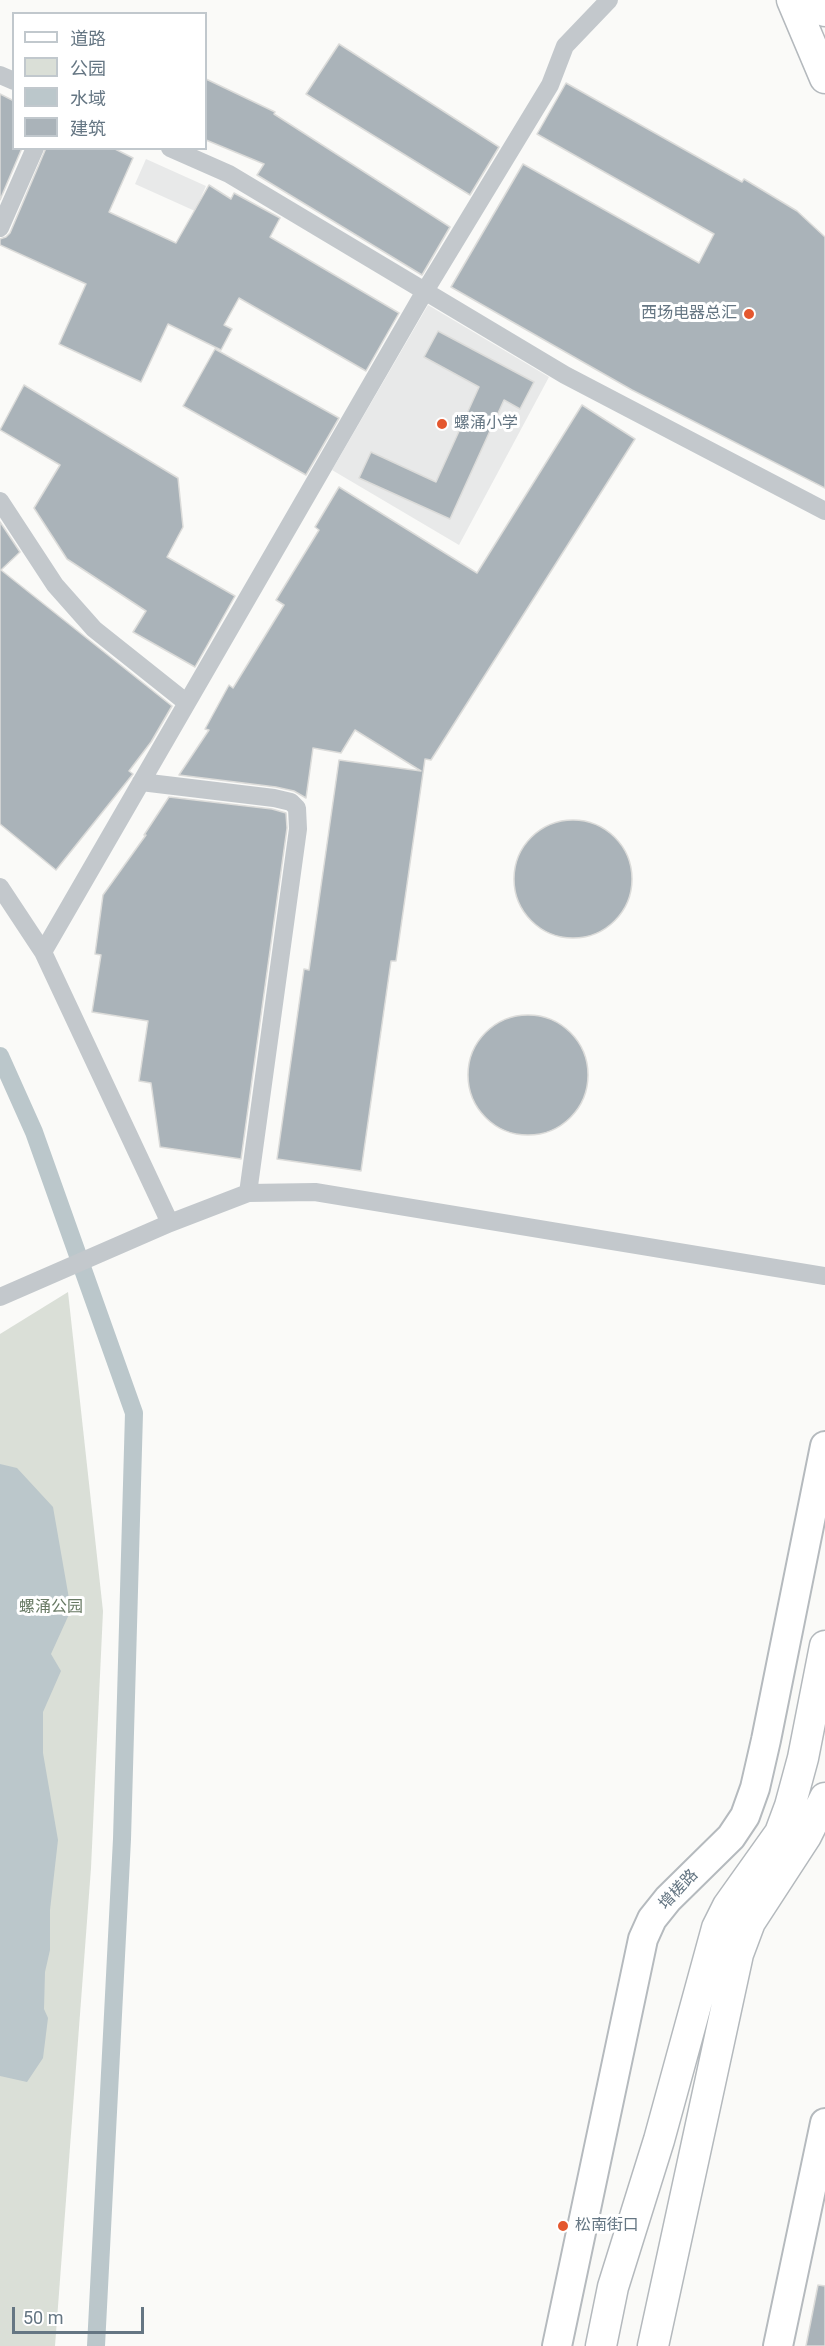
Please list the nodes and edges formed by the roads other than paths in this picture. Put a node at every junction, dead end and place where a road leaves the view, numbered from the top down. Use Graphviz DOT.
graph roads {
  1 [pos="609,0"];
  2 [pos="792,0"];
  3 [pos="820,0"];
  4 [pos="825,11"];
  5 [pos="825,78"];
  6 [pos="34,150"];
  7 [pos="175,150"];
  8 [pos="0,228"];
  9 [pos="425,291"];
  10 [pos="0,501"];
  11 [pos="825,511"];
  12 [pos="187,704"];
  13 [pos="141,783"];
  14 [pos="0,887"];
  15 [pos="43,951"];
  16 [pos="248,1192"];
  17 [pos="170,1223"];
  18 [pos="825,1276"];
  19 [pos="0,1297"];
  20 [pos="825,1446"];
  21 [pos="825,1646"];
  22 [pos="825,1798"];
  23 [pos="825,1831"];
  24 [pos="774,1885"];
  25 [pos="728,1906"];
  26 [pos="825,2123"];
  27 [pos="600,2337"];
  28 [pos="557,2346"];
  29 [pos="635,2346"];
  30 [pos="653,2346"];
  31 [pos="778,2346"];
  1 -- 9 [label="street"];
  2 -- 5 [label="highway"];
  3 -- 4 [label="highway"];
  6 -- 8 [label="street"];
  7 -- 9 [label="street"];
  9 -- 11 [label="street"];
  9 -- 12 [label="street"];
  10 -- 12 [label="street"];
  12 -- 13 [label="street"];
  13 -- 15 [label="street"];
  13 -- 16 [label="street"];
  14 -- 15 [label="street"];
  15 -- 17 [label="street"];
  16 -- 17 [label="street"];
  16 -- 18 [label="street"];
  17 -- 19 [label="street"];
  20 -- 28 [label="main road, 增槎路"];
  21 -- 25 [label="highway"];
  22 -- 24 [label="highway"];
  23 -- 24 [label="highway"];
  24 -- 30 [label="highway"];
  25 -- 27 [label="highway"];
  25 -- 29 [label="highway"];
  26 -- 31 [label="main road"];
}
